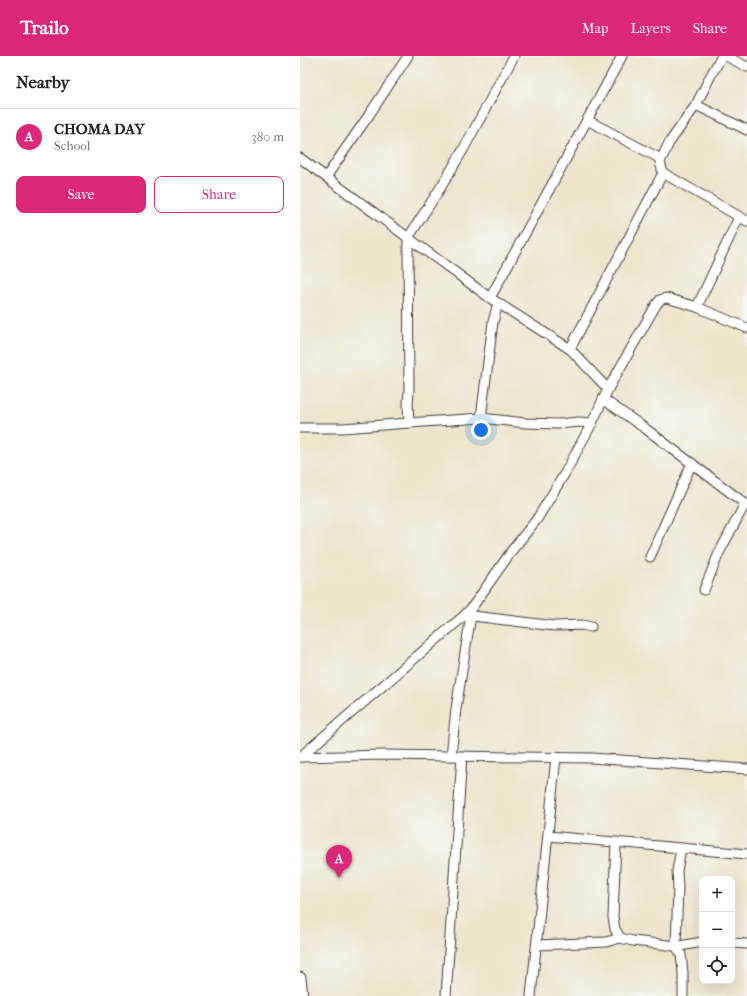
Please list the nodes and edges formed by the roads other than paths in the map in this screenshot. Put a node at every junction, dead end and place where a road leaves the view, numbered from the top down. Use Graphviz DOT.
graph roads {
  1 [pos="408,56"];
  2 [pos="514,56"];
  3 [pos="622,56"];
  4 [pos="722,56"];
  5 [pos="726,56"];
  6 [pos="747,67"];
  7 [pos="696,105"];
  8 [pos="587,120"];
  9 [pos="747,130"];
  10 [pos="300,158"];
  11 [pos="661,159"];
  12 [pos="663,172"];
  13 [pos="326,177"];
  14 [pos="743,219"];
  15 [pos="408,238"];
  16 [pos="494,300"];
  17 [pos="697,307"];
  18 [pos="747,328"];
  19 [pos="570,349"];
  20 [pos="608,389"];
  21 [pos="603,399"];
  22 [pos="481,418"];
  23 [pos="409,423"];
  24 [pos="592,424"];
  25 [pos="300,428"];
  26 [pos="692,463"];
  27 [pos="746,505"];
  28 [pos="650,557"];
  29 [pos="704,590"];
  30 [pos="468,615"];
  31 [pos="591,627"];
  32 [pos="451,756"];
  33 [pos="462,756"];
  34 [pos="301,757"];
  35 [pos="556,757"];
  36 [pos="747,769"];
  37 [pos="548,836"];
  38 [pos="616,842"];
  39 [pos="682,848"];
  40 [pos="747,854"];
  41 [pos="620,938"];
  42 [pos="699,943"];
  43 [pos="735,943"];
  44 [pos="537,944"];
  45 [pos="747,944"];
  46 [pos="676,946"];
  47 [pos="300,978"];
  48 [pos="302,996"];
  49 [pos="446,996"];
  50 [pos="531,996"];
  51 [pos="683,996"];
  1 -- 13 [label="street"];
  2 -- 15 [label="street"];
  3 -- 8 [label="street"];
  4 -- 7 [label="street"];
  5 -- 6 [label="street"];
  7 -- 9 [label="street"];
  7 -- 11 [label="street"];
  8 -- 11 [label="street"];
  8 -- 16 [label="street"];
  10 -- 13 [label="street"];
  11 -- 12 [label="street"];
  12 -- 14 [label="street"];
  12 -- 19 [label="street"];
  13 -- 15 [label="street"];
  14 -- 17 [label="street"];
  15 -- 16 [label="street"];
  15 -- 23 [label="street"];
  16 -- 19 [label="street"];
  16 -- 22 [label="street"];
  17 -- 18 [label="street"];
  17 -- 20 [label="street"];
  19 -- 20 [label="street"];
  20 -- 21 [label="street"];
  21 -- 24 [label="street"];
  21 -- 26 [label="street"];
  22 -- 23 [label="street"];
  22 -- 24 [label="street"];
  23 -- 25 [label="street"];
  24 -- 30 [label="street"];
  26 -- 27 [label="street"];
  26 -- 28 [label="street"];
  27 -- 29 [label="street"];
  30 -- 31 [label="street"];
  30 -- 32 [label="street"];
  30 -- 34 [label="street"];
  32 -- 33 [label="street"];
  32 -- 34 [label="street"];
  33 -- 35 [label="street"];
  33 -- 49 [label="street"];
  35 -- 36 [label="street"];
  35 -- 37 [label="street"];
  37 -- 38 [label="street"];
  37 -- 44 [label="street"];
  38 -- 39 [label="street"];
  38 -- 41 [label="street"];
  39 -- 40 [label="street"];
  39 -- 46 [label="street"];
  41 -- 44 [label="street"];
  41 -- 46 [label="street"];
  42 -- 46 [label="street"];
  43 -- 45 [label="street"];
  44 -- 50 [label="street"];
  46 -- 51 [label="street"];
  47 -- 48 [label="street"];
}
